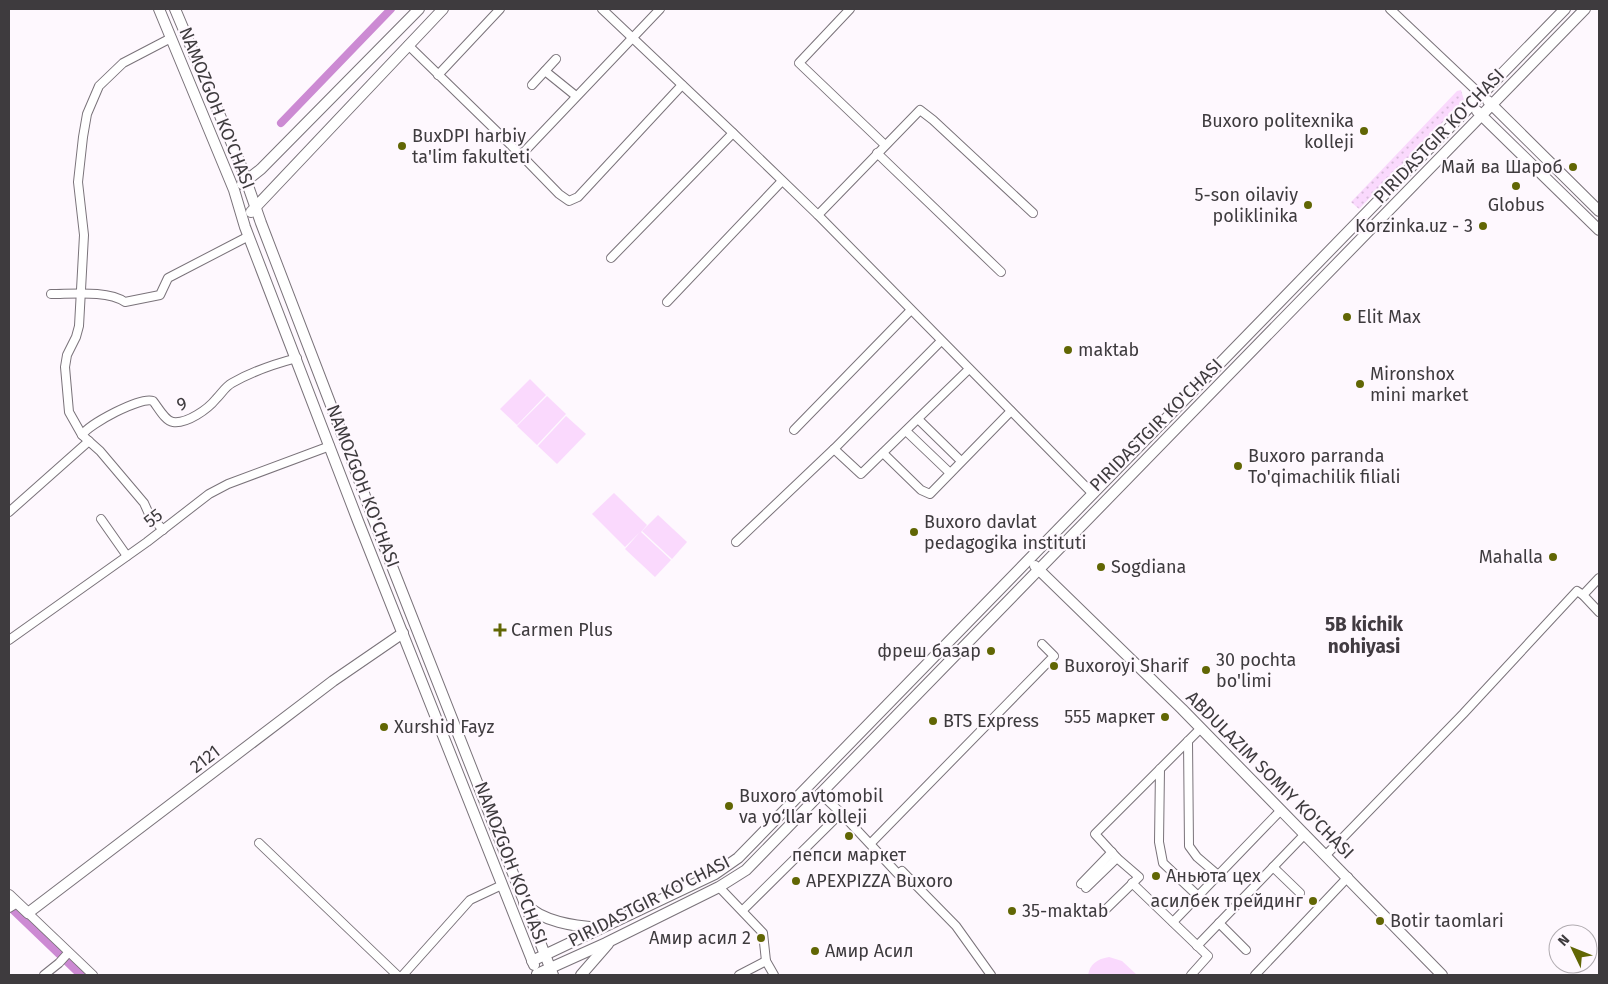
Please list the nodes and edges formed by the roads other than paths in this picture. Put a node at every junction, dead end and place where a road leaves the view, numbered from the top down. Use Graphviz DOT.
graph roads {
  1 [pos="159,9"];
  2 [pos="175,9"];
  3 [pos="419,9"];
  4 [pos="443,9"];
  5 [pos="500,9"];
  6 [pos="602,9"];
  7 [pos="660,9"];
  8 [pos="850,9"];
  9 [pos="1390,9"];
  10 [pos="1565,9"];
  11 [pos="1585,9"];
  12 [pos="171,38"];
  13 [pos="632,38"];
  14 [pos="408,45"];
  15 [pos="556,59"];
  16 [pos="546,71"];
  17 [pos="438,75"];
  18 [pos="532,85"];
  19 [pos="682,85"];
  20 [pos="1480,95"];
  21 [pos="576,96"];
  22 [pos="1491,104"];
  23 [pos="1470,106"];
  24 [pos="1481,115"];
  25 [pos="733,133"];
  26 [pos="885,145"];
  27 [pos="877,153"];
  28 [pos="521,155"];
  29 [pos="246,181"];
  30 [pos="782,181"];
  31 [pos="234,190"];
  32 [pos="255,208"];
  33 [pos="1599,211"];
  34 [pos="1033,213"];
  35 [pos="818,215"];
  36 [pos="244,220"];
  37 [pos="1599,230"];
  38 [pos="249,236"];
  39 [pos="611,258"];
  40 [pos="1001,272"];
  41 [pos="51,294"];
  42 [pos="81,294"];
  43 [pos="667,302"];
  44 [pos="911,310"];
  45 [pos="941,341"];
  46 [pos="297,358"];
  47 [pos="969,369"];
  48 [pos="1011,411"];
  49 [pos="918,419"];
  50 [pos="794,430"];
  51 [pos="906,431"];
  52 [pos="82,434"];
  53 [pos="89,441"];
  54 [pos="330,446"];
  55 [pos="834,449"];
  56 [pos="884,453"];
  57 [pos="961,461"];
  58 [pos="950,473"];
  59 [pos="1093,494"];
  60 [pos="9,512"];
  61 [pos="101,519"];
  62 [pos="163,530"];
  63 [pos="736,542"];
  64 [pos="127,556"];
  65 [pos="1029,560"];
  66 [pos="1039,570"];
  67 [pos="1599,578"];
  68 [pos="1583,595"];
  69 [pos="1599,612"];
  70 [pos="403,633"];
  71 [pos="9,640"];
  72 [pos="1042,644"];
  73 [pos="1201,728"];
  74 [pos="1188,741"];
  75 [pos="1160,769"];
  76 [pos="821,794"];
  77 [pos="1281,810"];
  78 [pos="841,813"];
  79 [pos="1306,834"];
  80 [pos="259,843"];
  81 [pos="871,843"];
  82 [pos="1115,855"];
  83 [pos="1326,855"];
  84 [pos="1273,867"];
  85 [pos="1218,875"];
  86 [pos="1348,877"];
  87 [pos="1132,883"];
  88 [pos="502,885"];
  89 [pos="1083,886"];
  90 [pos="719,887"];
  91 [pos="1300,893"];
  92 [pos="9,895"];
  93 [pos="1198,896"];
  94 [pos="522,900"];
  95 [pos="14,906"];
  96 [pos="743,910"];
  97 [pos="1104,912"];
  98 [pos="28,913"];
  99 [pos="1172,922"];
  100 [pos="1219,923"];
  101 [pos="602,928"];
  102 [pos="612,939"];
  103 [pos="1197,946"];
  104 [pos="1246,950"];
  105 [pos="68,953"];
  106 [pos="544,955"];
  107 [pos="532,960"];
  108 [pos="766,961"];
  109 [pos="552,972"];
  110 [pos="537,974"];
  111 [pos="44,975"];
  112 [pos="93,975"];
  113 [pos="397,975"];
  114 [pos="403,975"];
  115 [pos="581,975"];
  116 [pos="739,975"];
  117 [pos="774,975"];
  118 [pos="991,975"];
  119 [pos="1191,975"];
  120 [pos="1255,975"];
  121 [pos="1442,975"];
  1 -- 12 [label="main road, NAMOZGOH KO'CHASI"];
  2 -- 29 [label="main road, NAMOZGOH KO'CHASI"];
  3 -- 29 [label="main road"];
  4 -- 14 [label="main road"];
  5 -- 17 [label="street"];
  6 -- 13 [label="street"];
  7 -- 13 [label="street"];
  8 -- 26 [label="street"];
  9 -- 20 [label="street"];
  10 -- 20 [label="main road, PIRIDASTGIR KO'CHASI"];
  11 -- 22 [label="main road, PIRIDASTGIR KO'CHASI"];
  12 -- 31 [label="main road, NAMOZGOH KO'CHASI"];
  12 -- 42 [label="street"];
  13 -- 19 [label="street"];
  13 -- 21 [label="street"];
  14 -- 17 [label="street"];
  14 -- 32 [label="main road"];
  15 -- 16 [label="street"];
  16 -- 18 [label="street"];
  16 -- 21 [label="street"];
  17 -- 28 [label="street"];
  19 -- 25 [label="street"];
  19 -- 28 [label="street"];
  20 -- 22 [label="main road"];
  20 -- 23 [label="main road, PIRIDASTGIR KO'CHASI"];
  21 -- 28 [label="street"];
  22 -- 24 [label="main road, PIRIDASTGIR KO'CHASI"];
  22 -- 33 [label="main road"];
  23 -- 24 [label="main road"];
  23 -- 59 [label="main road, PIRIDASTGIR KO'CHASI"];
  24 -- 37 [label="main road"];
  24 -- 66 [label="main road, PIRIDASTGIR KO'CHASI"];
  25 -- 30 [label="street"];
  25 -- 39 [label="street"];
  26 -- 27 [label="street"];
  26 -- 34 [label="street"];
  27 -- 35 [label="street"];
  27 -- 40 [label="street"];
  29 -- 31 [label="main road"];
  29 -- 32 [label="main road, NAMOZGOH KO'CHASI"];
  30 -- 35 [label="street"];
  30 -- 43 [label="street"];
  31 -- 36 [label="main road, NAMOZGOH KO'CHASI"];
  32 -- 36 [label="main road"];
  32 -- 94 [label="main road, NAMOZGOH KO'CHASI"];
  35 -- 44 [label="street"];
  36 -- 38 [label="main road, NAMOZGOH KO'CHASI"];
  38 -- 42 [label="street"];
  38 -- 46 [label="main road, NAMOZGOH KO'CHASI"];
  41 -- 42 [label="street"];
  42 -- 52 [label="street"];
  44 -- 45 [label="street"];
  44 -- 50 [label="street"];
  45 -- 47 [label="street"];
  45 -- 55 [label="street"];
  46 -- 52 [label="street, 9"];
  46 -- 54 [label="main road, NAMOZGOH KO'CHASI"];
  47 -- 48 [label="street"];
  47 -- 49 [label="street"];
  48 -- 57 [label="street"];
  48 -- 59 [label="street"];
  49 -- 51 [label="street"];
  49 -- 57 [label="street"];
  51 -- 56 [label="street"];
  51 -- 58 [label="street"];
  52 -- 53 [label="street"];
  53 -- 60 [label="street"];
  53 -- 62 [label="street"];
  54 -- 62 [label="street, 55"];
  54 -- 70 [label="main road, NAMOZGOH KO'CHASI"];
  55 -- 56 [label="street"];
  55 -- 63 [label="street"];
  56 -- 58 [label="street"];
  57 -- 58 [label="street"];
  59 -- 65 [label="main road, PIRIDASTGIR KO'CHASI"];
  61 -- 64 [label="street"];
  62 -- 64 [label="street, 55"];
  64 -- 71 [label="street, 55"];
  65 -- 66 [label="main road, ABDULAZIM SOMIY KO'CHASI"];
  65 -- 101 [label="main road, PIRIDASTGIR KO'CHASI"];
  66 -- 73 [label="main road, ABDULAZIM SOMIY KO'CHASI"];
  66 -- 76 [label="main road, PIRIDASTGIR KO'CHASI"];
  67 -- 68 [label="street"];
  68 -- 69 [label="street"];
  68 -- 83 [label="street"];
  70 -- 88 [label="main road, NAMOZGOH KO'CHASI"];
  70 -- 98 [label="main road, 2121"];
  72 -- 81 [label="street"];
  73 -- 74 [label="street"];
  73 -- 77 [label="main road, ABDULAZIM SOMIY KO'CHASI"];
  74 -- 75 [label="street"];
  74 -- 85 [label="street"];
  75 -- 82 [label="street"];
  75 -- 93 [label="street"];
  76 -- 78 [label="street"];
  76 -- 90 [label="main road, PIRIDASTGIR KO'CHASI"];
  77 -- 79 [label="main road, ABDULAZIM SOMIY KO'CHASI"];
  77 -- 85 [label="street"];
  78 -- 81 [label="street"];
  78 -- 96 [label="street"];
  79 -- 83 [label="main road, ABDULAZIM SOMIY KO'CHASI"];
  79 -- 84 [label="street"];
  80 -- 113 [label="street"];
  81 -- 118 [label="street"];
  82 -- 87 [label="street"];
  82 -- 89 [label="street"];
  83 -- 86 [label="main road, ABDULAZIM SOMIY KO'CHASI"];
  84 -- 91 [label="street"];
  84 -- 100 [label="street"];
  85 -- 93 [label="street"];
  86 -- 120 [label="street"];
  86 -- 121 [label="main road, ABDULAZIM SOMIY KO'CHASI"];
  87 -- 97 [label="street"];
  87 -- 99 [label="street"];
  88 -- 107 [label="main road, NAMOZGOH KO'CHASI"];
  88 -- 114 [label="street"];
  90 -- 96 [label="street"];
  90 -- 102 [label="main road, PIRIDASTGIR KO'CHASI"];
  92 -- 95 [label="main road"];
  93 -- 99 [label="street"];
  94 -- 101 [label="main road"];
  94 -- 106 [label="main road, NAMOZGOH KO'CHASI"];
  95 -- 98 [label="main road"];
  96 -- 108 [label="street"];
  98 -- 105 [label="street"];
  99 -- 103 [label="street"];
  100 -- 103 [label="street"];
  100 -- 104 [label="street"];
  101 -- 106 [label="main road, PIRIDASTGIR KO'CHASI"];
  102 -- 109 [label="main road, PIRIDASTGIR KO'CHASI"];
  102 -- 115 [label="main road"];
  103 -- 119 [label="street"];
  105 -- 111 [label="street"];
  105 -- 112 [label="street"];
  106 -- 107 [label="main road, PIRIDASTGIR KO'CHASI"];
  106 -- 109 [label="main road, NAMOZGOH KO'CHASI"];
  107 -- 110 [label="main road, NAMOZGOH KO'CHASI"];
  108 -- 116 [label="street"];
  108 -- 117 [label="street"];
  109 -- 110 [label="main road, PIRIDASTGIR KO'CHASI"];
}
